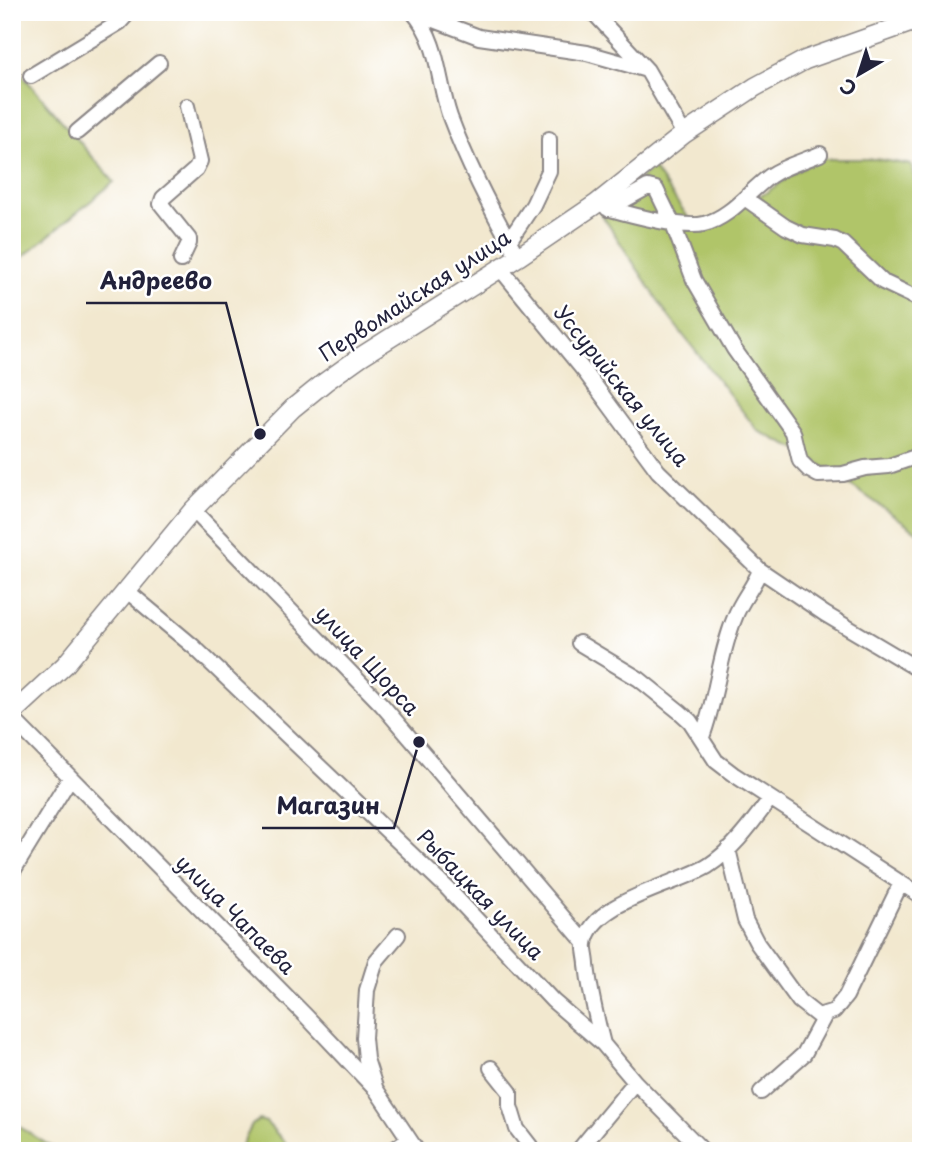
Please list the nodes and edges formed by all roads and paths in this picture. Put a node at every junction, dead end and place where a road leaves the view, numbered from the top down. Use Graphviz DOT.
graph roads {
  1 [pos="129,12"];
  2 [pos="414,12"];
  3 [pos="593,12"];
  4 [pos="921,19"];
  5 [pos="159,63"];
  6 [pos="648,70"];
  7 [pos="31,76"];
  8 [pos="187,106"];
  9 [pos="77,132"];
  10 [pos="684,134"];
  11 [pos="549,139"];
  12 [pos="820,154"];
  13 [pos="746,199"];
  14 [pos="602,206"];
  15 [pos="673,222"];
  16 [pos="513,249"];
  17 [pos="181,260"];
  18 [pos="499,267"];
  19 [pos="921,300"];
  20 [pos="921,455"];
  21 [pos="193,510"];
  22 [pos="760,570"];
  23 [pos="127,590"];
  24 [pos="579,643"];
  25 [pos="921,671"];
  26 [pos="12,716"];
  27 [pos="702,737"];
  28 [pos="70,778"];
  29 [pos="770,799"];
  30 [pos="729,849"];
  31 [pos="13,871"];
  32 [pos="901,883"];
  33 [pos="921,896"];
  34 [pos="398,935"];
  35 [pos="585,943"];
  36 [pos="825,1015"];
  37 [pos="603,1044"];
  38 [pos="491,1068"];
  39 [pos="635,1082"];
  40 [pos="377,1091"];
  41 [pos="761,1092"];
  42 [pos="413,1145"];
  43 [pos="392,1151"];
  44 [pos="534,1151"];
  45 [pos="578,1151"];
  46 [pos="703,1151"];
  1 -- 7 [label="street"];
  2 -- 6 [label="street"];
  2 -- 16 [label="street"];
  3 -- 6 [label="street"];
  4 -- 10 [label="main road, Первомайская улица"];
  5 -- 9 [label="street"];
  6 -- 10 [label="street"];
  8 -- 17 [label="street"];
  10 -- 14 [label="main road, Первомайская улица"];
  11 -- 16 [label="street"];
  12 -- 13 [label="street"];
  13 -- 15 [label="street"];
  13 -- 19 [label="street"];
  14 -- 15 [label="street"];
  14 -- 15 [label="street"];
  14 -- 16 [label="main road, Первомайская улица"];
  15 -- 20 [label="street"];
  16 -- 18 [label="main road, Первомайская улица"];
  18 -- 21 [label="main road, Первомайская улица"];
  18 -- 22 [label="street, Уссурийская улица"];
  21 -- 23 [label="main road, Первомайская улица"];
  21 -- 35 [label="street, улица Щорса"];
  22 -- 25 [label="street, Уссурийская улица"];
  22 -- 27 [label="street"];
  23 -- 26 [label="main road, Первомайская улица"];
  23 -- 37 [label="street, Рыбацкая улица"];
  24 -- 27 [label="street"];
  26 -- 28 [label="street, улица Чапаева"];
  27 -- 29 [label="street"];
  28 -- 31 [label="street"];
  28 -- 40 [label="street, улица Чапаева"];
  29 -- 30 [label="street"];
  29 -- 32 [label="street"];
  30 -- 35 [label="street"];
  30 -- 36 [label="street"];
  32 -- 33 [label="street"];
  32 -- 36 [label="street"];
  34 -- 40 [label="street"];
  35 -- 37 [label="street"];
  36 -- 41 [label="street"];
  37 -- 39 [label="street, Рыбацкая улица"];
  38 -- 44 [label="street"];
  39 -- 45 [label="street"];
  39 -- 46 [label="street, Рыбацкая улица"];
  40 -- 42 [label="street, улица Чапаева"];
  42 -- 43 [label="street"];
}
